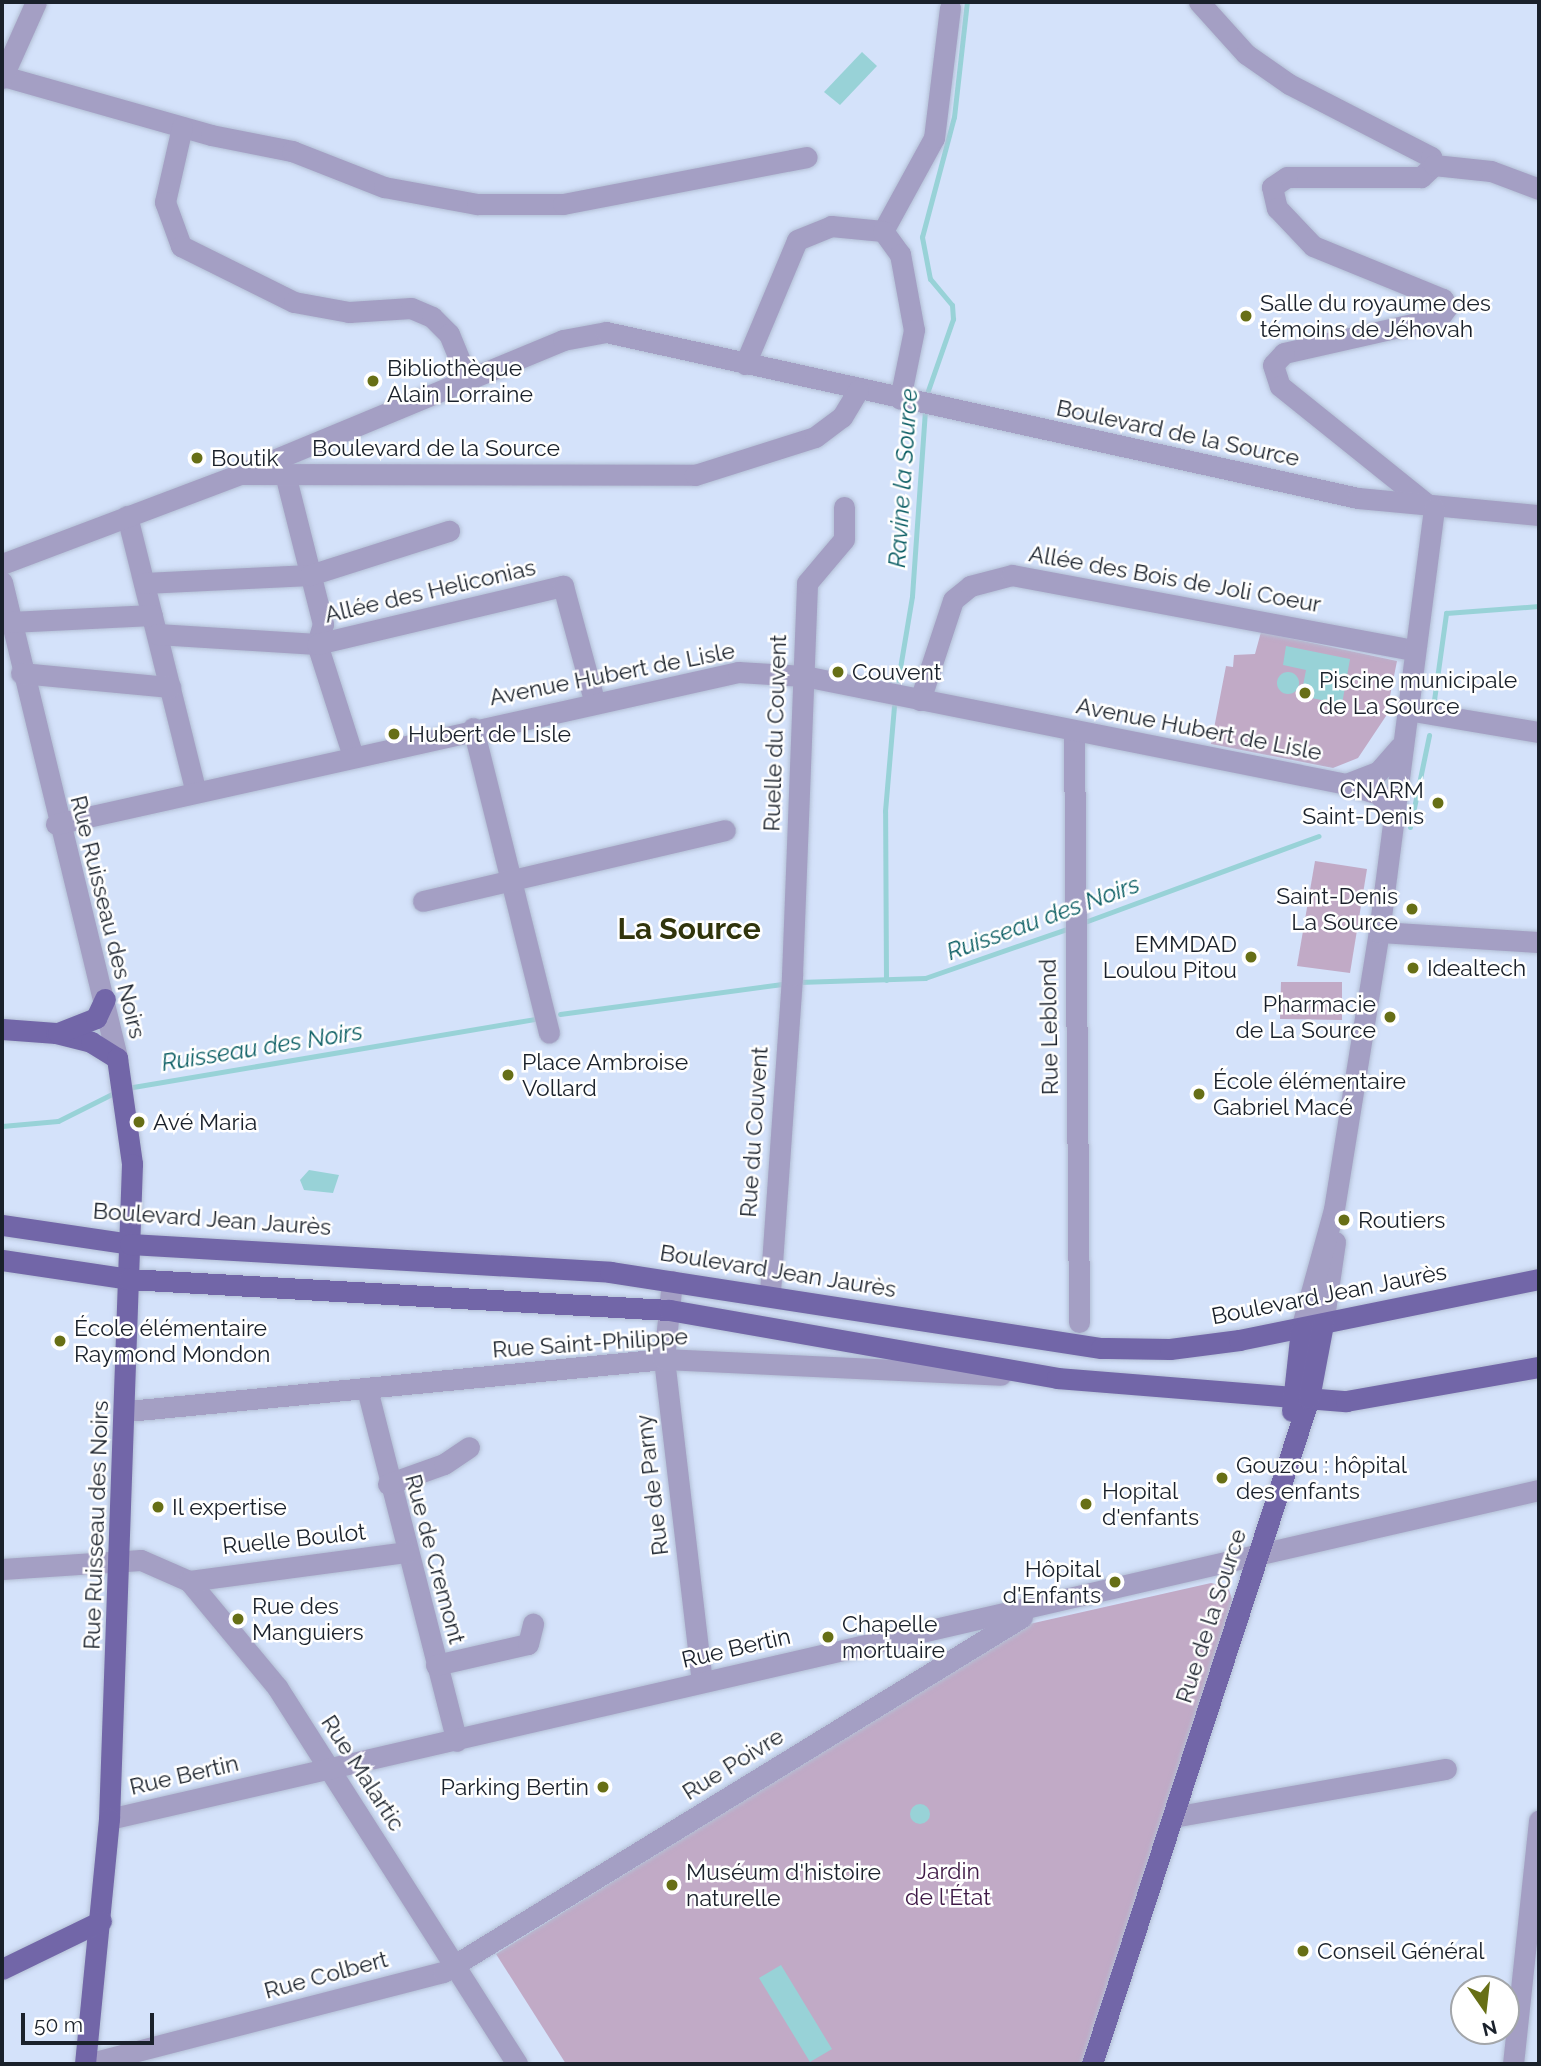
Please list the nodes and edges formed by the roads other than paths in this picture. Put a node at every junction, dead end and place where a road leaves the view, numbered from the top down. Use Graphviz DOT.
graph roads {
  1 [pos="36,2"];
  2 [pos="1199,2"];
  3 [pos="950,8"];
  4 [pos="2,77"];
  5 [pos="182,127"];
  6 [pos="807,158"];
  7 [pos="1434,165"];
  8 [pos="1539,189"];
  9 [pos="883,231"];
  10 [pos="745,364"];
  11 [pos="468,380"];
  12 [pos="858,390"];
  13 [pos="906,400"];
  14 [pos="240,474"];
  15 [pos="285,474"];
  16 [pos="845,507"];
  17 [pos="1434,509"];
  18 [pos="1539,515"];
  19 [pos="127,516"];
  20 [pos="449,531"];
  21 [pos="2,564"];
  22 [pos="310,575"];
  23 [pos="2,582"];
  24 [pos="144,583"];
  25 [pos="10,622"];
  26 [pos="155,625"];
  27 [pos="317,644"];
  28 [pos="1414,650"];
  29 [pos="22,673"];
  30 [pos="804,676"];
  31 [pos="170,687"];
  32 [pos="594,700"];
  33 [pos="920,700"];
  34 [pos="1407,710"];
  35 [pos="473,728"];
  36 [pos="1074,732"];
  37 [pos="1539,732"];
  38 [pos="353,756"];
  39 [pos="1387,776"];
  40 [pos="1346,784"];
  41 [pos="196,792"];
  42 [pos="1391,811"];
  43 [pos="56,824"];
  44 [pos="725,830"];
  45 [pos="510,879"];
  46 [pos="423,901"];
  47 [pos="1379,932"];
  48 [pos="1539,942"];
  49 [pos="792,982"];
  50 [pos="105,999"];
  51 [pos="2,1029"];
  52 [pos="55,1033"];
  53 [pos="549,1033"];
  54 [pos="119,1067"];
  55 [pos="1334,1209"];
  56 [pos="2,1225"];
  57 [pos="130,1244"];
  58 [pos="2,1260"];
  59 [pos="129,1279"];
  60 [pos="1539,1279"];
  61 [pos="672,1281"];
  62 [pos="771,1292"];
  63 [pos="669,1310"];
  64 [pos="1079,1322"];
  65 [pos="1323,1324"];
  66 [pos="1301,1329"];
  67 [pos="664,1359"];
  68 [pos="1539,1367"];
  69 [pos="1057,1378"];
  70 [pos="367,1390"];
  71 [pos="1299,1397"];
  72 [pos="128,1411"];
  73 [pos="469,1447"];
  74 [pos="388,1484"];
  75 [pos="1539,1490"];
  76 [pos="406,1552"];
  77 [pos="1259,1556"];
  78 [pos="121,1561"];
  79 [pos="2,1569"];
  80 [pos="189,1581"];
  81 [pos="1039,1606"];
  82 [pos="533,1624"];
  83 [pos="436,1665"];
  84 [pos="702,1682"];
  85 [pos="457,1741"];
  86 [pos="331,1769"];
  87 [pos="1446,1769"];
  88 [pos="1173,1817"];
  89 [pos="109,1819"];
  90 [pos="1539,1820"];
  91 [pos="1535,1909"];
  92 [pos="101,1921"];
  93 [pos="454,1966"];
  94 [pos="2,1969"];
  95 [pos="86,2064"];
  96 [pos="517,2064"];
  97 [pos="1092,2064"];
  98 [pos="1513,2064"];
  1 -- 4 [label="street"];
  2 -- 7 [label="street"];
  3 -- 9 [label="street"];
  4 -- 5 [label="street"];
  5 -- 6 [label="street"];
  5 -- 11 [label="street"];
  7 -- 8 [label="street"];
  7 -- 17 [label="street"];
  9 -- 10 [label="street"];
  9 -- 13 [label="street"];
  10 -- 11 [label="street, Boulevard de la Source"];
  10 -- 12 [label="street, Boulevard de la Source"];
  11 -- 14 [label="street, Boulevard de la Source"];
  12 -- 13 [label="street, Boulevard de la Source"];
  12 -- 15 [label="street, Boulevard de la Source"];
  13 -- 17 [label="street, Boulevard de la Source"];
  14 -- 15 [label="street, Boulevard de la Source"];
  14 -- 19 [label="street, Boulevard de la Source"];
  15 -- 22 [label="street"];
  16 -- 30 [label="street, Ruelle du Couvent"];
  17 -- 18 [label="street, Boulevard de la Source"];
  17 -- 28 [label="street"];
  19 -- 21 [label="street, Boulevard de la Source"];
  19 -- 24 [label="street"];
  20 -- 22 [label="street, Allée des Heliconias"];
  22 -- 24 [label="street, Allée des Heliconias"];
  22 -- 27 [label="street"];
  23 -- 25 [label="street, Rue Ruisseau des Noirs"];
  24 -- 26 [label="street"];
  25 -- 26 [label="street, Allée des Heliconias"];
  25 -- 29 [label="street, Rue Ruisseau des Noirs"];
  26 -- 27 [label="street, Allée des Heliconias"];
  26 -- 31 [label="street"];
  27 -- 32 [label="street, Allée des Heliconias"];
  27 -- 38 [label="street, Allée des Heliconias"];
  28 -- 33 [label="street, Allée des Bois de Joli Coeur"];
  28 -- 34 [label="street"];
  29 -- 31 [label="street"];
  29 -- 43 [label="street, Rue Ruisseau des Noirs"];
  30 -- 32 [label="street, Avenue Hubert de Lisle"];
  30 -- 33 [label="street, Avenue Hubert de Lisle"];
  30 -- 49 [label="street, Ruelle du Couvent"];
  31 -- 41 [label="street"];
  32 -- 35 [label="street, Avenue Hubert de Lisle"];
  33 -- 36 [label="street, Avenue Hubert de Lisle"];
  34 -- 37 [label="street"];
  34 -- 39 [label="street, Avenue Hubert de Lisle"];
  35 -- 38 [label="street, Avenue Hubert de Lisle"];
  35 -- 45 [label="street"];
  36 -- 40 [label="street, Avenue Hubert de Lisle"];
  36 -- 64 [label="street, Rue Leblond"];
  38 -- 41 [label="street, Avenue Hubert de Lisle"];
  39 -- 40 [label="street, Avenue Hubert de Lisle"];
  39 -- 42 [label="street, Rue de la Source"];
  40 -- 42 [label="street, Avenue Hubert de Lisle"];
  41 -- 43 [label="street, Avenue Hubert de Lisle"];
  42 -- 47 [label="street, Rue de la Source"];
  43 -- 50 [label="street, Rue Ruisseau des Noirs"];
  44 -- 45 [label="street"];
  45 -- 46 [label="street"];
  45 -- 53 [label="street"];
  47 -- 48 [label="street"];
  47 -- 55 [label="street, Rue de la Source"];
  49 -- 62 [label="street, Rue du Couvent"];
  50 -- 52 [label="main road"];
  50 -- 54 [label="street, Rue Ruisseau des Noirs"];
  51 -- 52 [label="main road"];
  52 -- 54 [label="main road"];
  54 -- 57 [label="main road, Rue Ruisseau des Noirs"];
  55 -- 65 [label="street, Rue de la Source"];
  55 -- 66 [label="street, Rue de la Source"];
  56 -- 57 [label="main road, Boulevard Jean Jaurès"];
  57 -- 59 [label="main road, Rue Ruisseau des Noirs"];
  57 -- 61 [label="main road, Boulevard Jean Jaurès"];
  58 -- 59 [label="main road"];
  59 -- 63 [label="main road"];
  59 -- 72 [label="main road, Rue Ruisseau des Noirs"];
  60 -- 65 [label="main road, Boulevard Jean Jaurès"];
  61 -- 62 [label="main road, Boulevard Jean Jaurès"];
  61 -- 63 [label="street, Rue de Parny"];
  62 -- 66 [label="main road, Boulevard Jean Jaurès"];
  63 -- 67 [label="street, Rue de Parny"];
  63 -- 69 [label="main road"];
  65 -- 66 [label="main road, Boulevard Jean Jaurès"];
  65 -- 71 [label="main road, Rue de la Source"];
  66 -- 71 [label="main road, Rue de la Source"];
  67 -- 69 [label="street, Rue Saint-Philippe"];
  67 -- 70 [label="street, Rue Saint-Philippe"];
  67 -- 84 [label="street, Rue de Parny"];
  68 -- 71 [label="main road"];
  69 -- 71 [label="main road"];
  70 -- 72 [label="street, Rue Saint-Philippe"];
  70 -- 74 [label="street, Rue de Cremont"];
  71 -- 77 [label="main road, Rue de la Source"];
  72 -- 78 [label="main road, Rue Ruisseau des Noirs"];
  73 -- 74 [label="street"];
  74 -- 76 [label="street, Rue de Cremont"];
  75 -- 77 [label="street, Rue Bertin"];
  76 -- 80 [label="street, Ruelle Boulot"];
  76 -- 83 [label="street, Rue de Cremont"];
  77 -- 81 [label="street, Rue Bertin"];
  77 -- 88 [label="main road, Rue de la Source"];
  78 -- 79 [label="street"];
  78 -- 80 [label="street, Rue Malartic"];
  78 -- 89 [label="main road, Rue Ruisseau des Noirs"];
  80 -- 86 [label="street, Rue Malartic"];
  81 -- 84 [label="street, Rue Bertin"];
  81 -- 93 [label="street, Rue Poivre"];
  82 -- 83 [label="street"];
  83 -- 85 [label="street, Rue de Cremont"];
  84 -- 85 [label="street, Rue Bertin"];
  85 -- 86 [label="street, Rue Bertin"];
  86 -- 89 [label="street, Rue Bertin"];
  86 -- 93 [label="street, Rue Malartic"];
  87 -- 88 [label="street"];
  88 -- 97 [label="main road, Rue de la Source"];
  89 -- 92 [label="main road, Rue Ruisseau des Noirs"];
  90 -- 91 [label="street"];
  91 -- 98 [label="street"];
  92 -- 94 [label="main road"];
  92 -- 95 [label="main road, Rue Ruisseau des Noirs"];
  93 -- 95 [label="street, Rue Colbert"];
  93 -- 96 [label="street, Rue Malartic"];
}
